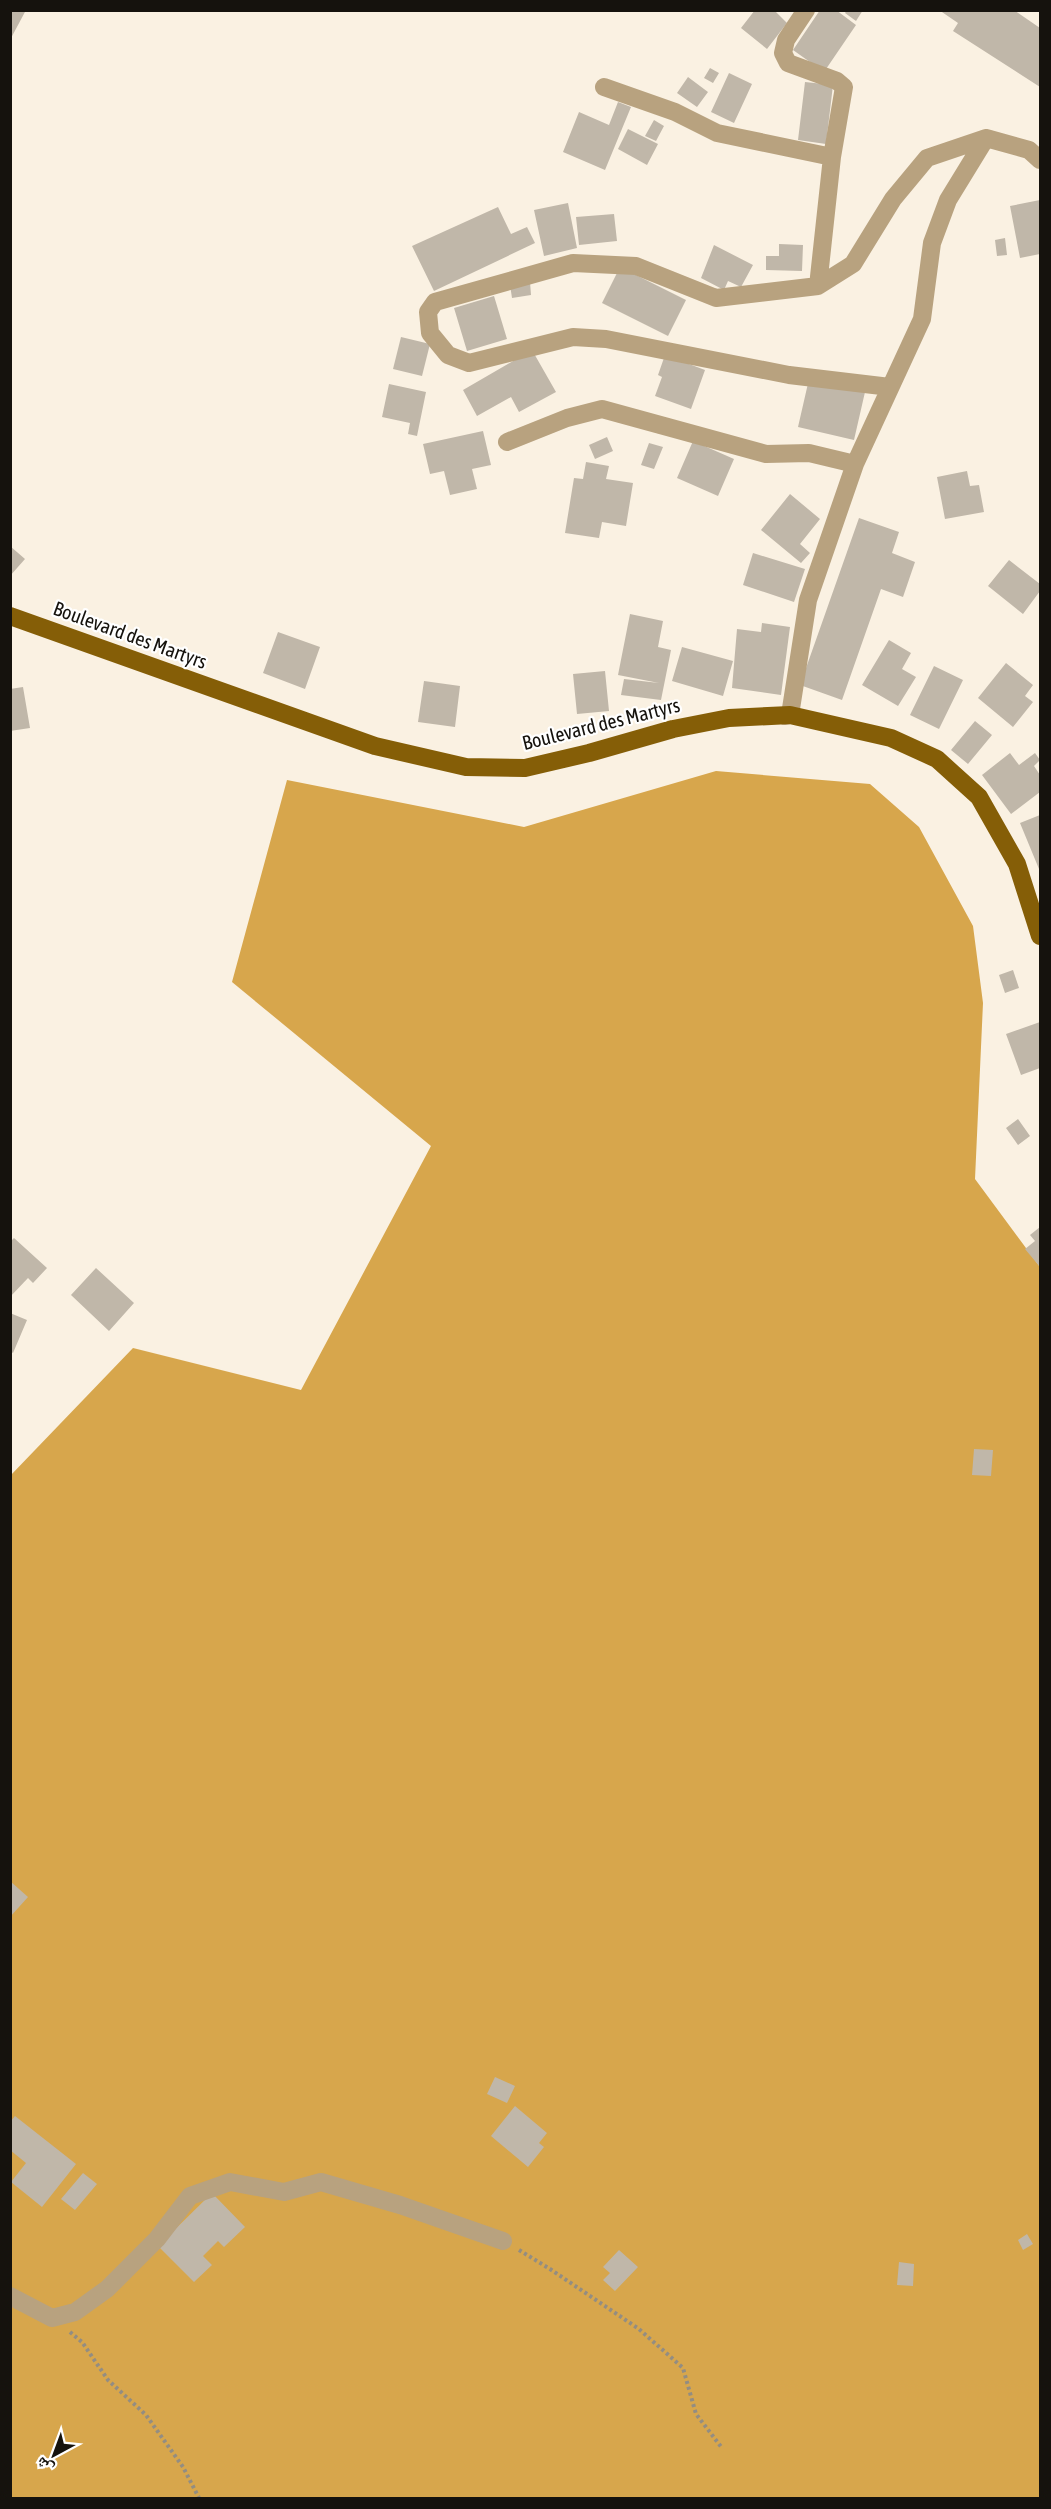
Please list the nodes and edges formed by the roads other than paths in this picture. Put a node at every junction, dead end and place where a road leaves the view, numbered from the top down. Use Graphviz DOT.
graph roads {
  1 [pos="806,10"];
  2 [pos="604,87"];
  3 [pos="986,138"];
  4 [pos="832,158"];
  5 [pos="1041,160"];
  6 [pos="818,286"];
  7 [pos="890,387"];
  8 [pos="507,442"];
  9 [pos="855,464"];
  10 [pos="10,616"];
  11 [pos="788,716"];
  12 [pos="1041,936"];
  13 [pos="503,2241"];
  14 [pos="10,2296"];
  1 -- 4 [label="street"];
  2 -- 4 [label="street"];
  3 -- 5 [label="street"];
  3 -- 6 [label="street"];
  3 -- 7 [label="street"];
  4 -- 6 [label="street"];
  6 -- 7 [label="street"];
  7 -- 9 [label="street"];
  8 -- 9 [label="street"];
  9 -- 11 [label="street"];
  10 -- 11 [label="main road, Boulevard des Martyrs"];
  11 -- 12 [label="main road, Boulevard des Martyrs"];
  13 -- 14 [label="street"];
}
